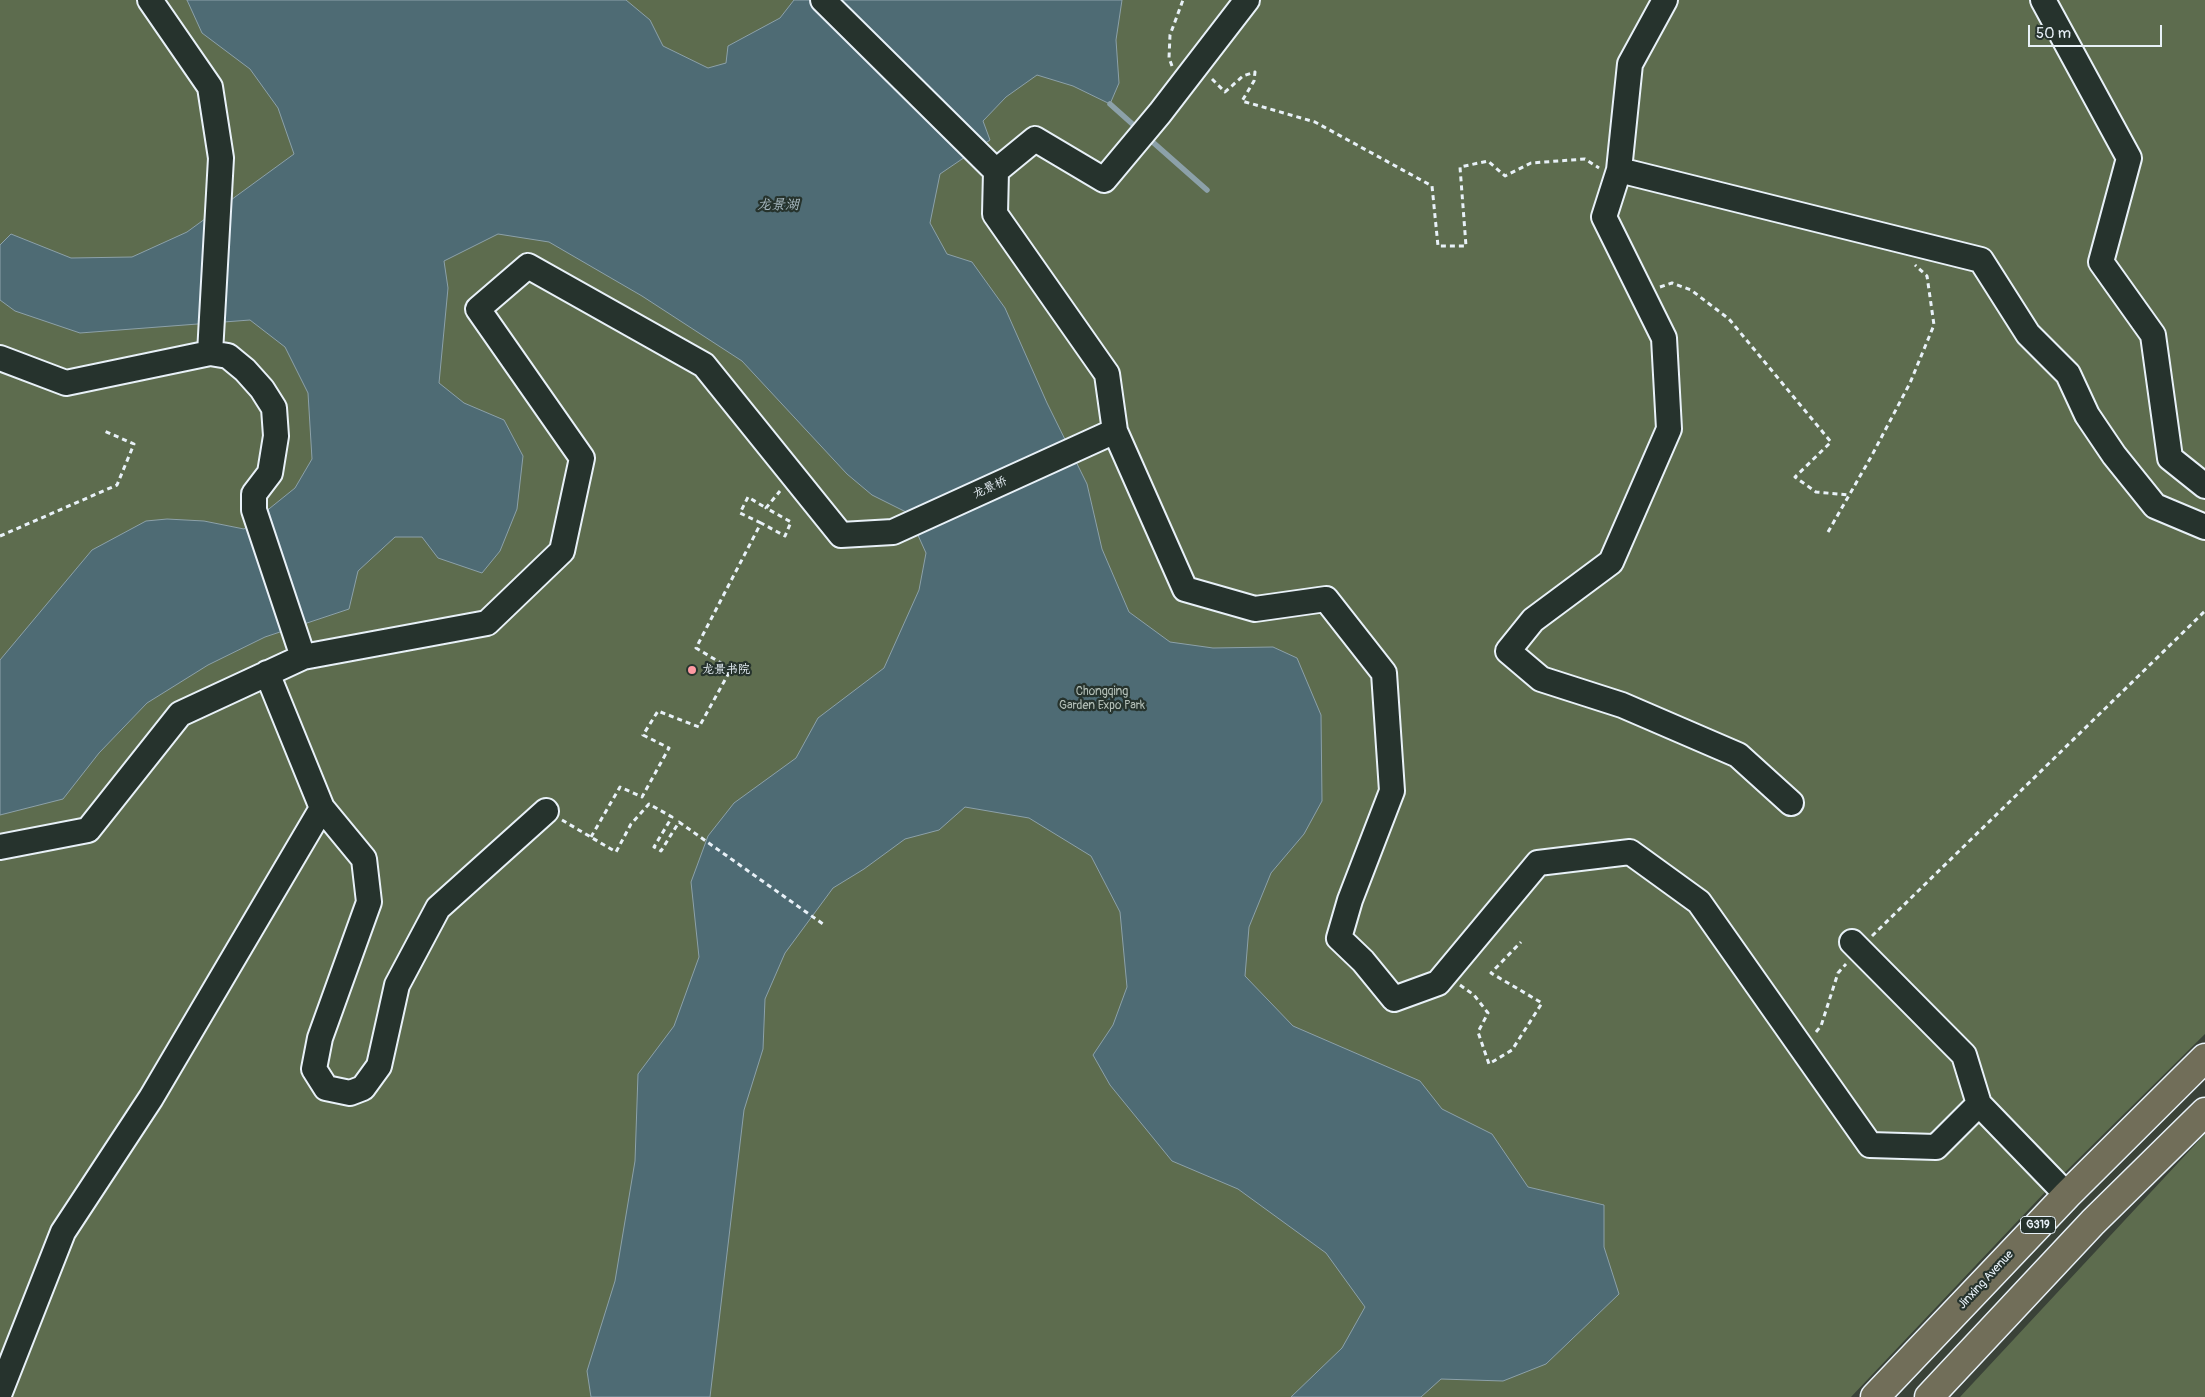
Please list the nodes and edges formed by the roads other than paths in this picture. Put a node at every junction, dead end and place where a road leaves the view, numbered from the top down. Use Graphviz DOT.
graph roads {
  1 [pos="150,0"];
  2 [pos="823,0"];
  3 [pos="1247,0"];
  4 [pos="1665,0"];
  5 [pos="2043,0"];
  6 [pos="996,171"];
  7 [pos="1618,175"];
  8 [pos="210,343"];
  9 [pos="0,358"];
  10 [pos="1114,431"];
  11 [pos="2205,486"];
  12 [pos="2205,527"];
  13 [pos="303,657"];
  14 [pos="267,673"];
  15 [pos="1791,804"];
  16 [pos="322,808"];
  17 [pos="546,811"];
  18 [pos="0,847"];
  19 [pos="1856,945"];
  20 [pos="2205,1058"];
  21 [pos="1978,1104"];
  22 [pos="2205,1112"];
  23 [pos="2067,1195"];
  24 [pos="0,1392"];
  25 [pos="1875,1397"];
  26 [pos="1929,1397"];
  1 -- 8 [label="lane"];
  2 -- 6 [label="lane"];
  3 -- 6 [label="lane"];
  4 -- 7 [label="lane"];
  5 -- 11 [label="lane"];
  6 -- 10 [label="lane"];
  7 -- 12 [label="lane"];
  7 -- 15 [label="lane"];
  8 -- 9 [label="lane"];
  8 -- 13 [label="lane"];
  10 -- 13 [label="lane, 龙景桥"];
  10 -- 21 [label="lane"];
  13 -- 14 [label="lane"];
  14 -- 16 [label="lane"];
  14 -- 18 [label="lane"];
  16 -- 17 [label="lane"];
  16 -- 24 [label="lane"];
  19 -- 21 [label="lane"];
  20 -- 23 [label="highway, Jinxing Avenue / G319"];
  21 -- 23 [label="lane"];
  22 -- 26 [label="highway"];
  23 -- 25 [label="highway, Jinxing Avenue / G319"];
}
